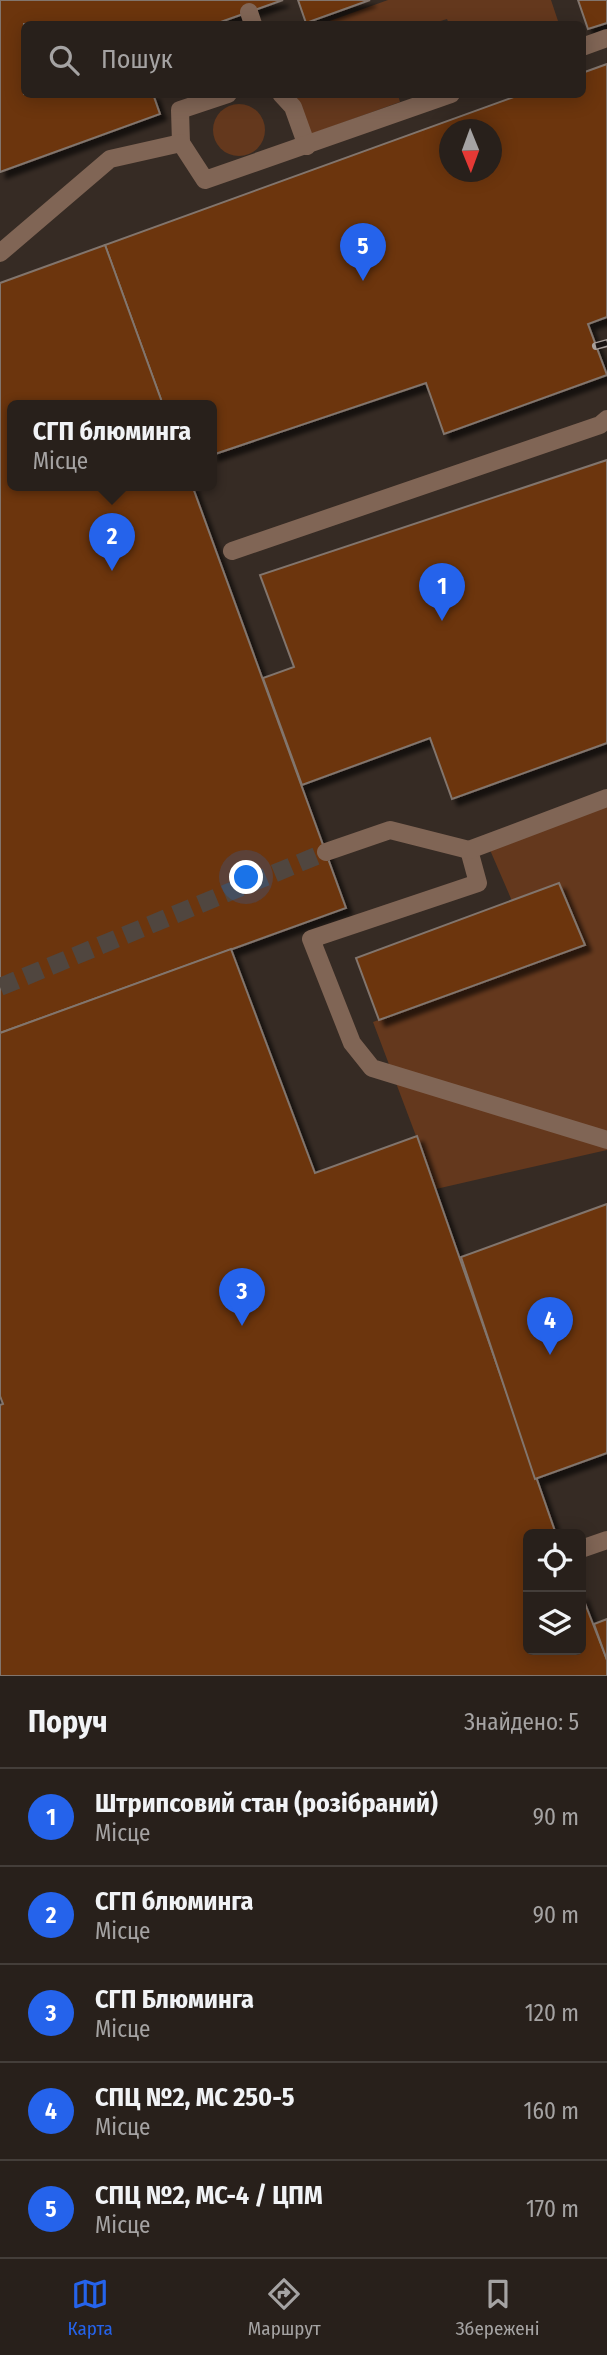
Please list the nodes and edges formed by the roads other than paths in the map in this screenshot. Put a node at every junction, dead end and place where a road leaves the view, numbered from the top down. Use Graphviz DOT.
graph roads {
  1 [pos="607,38"];
  2 [pos="586,46"];
  3 [pos="216,98"];
  4 [pos="285,98"];
  5 [pos="440,98"];
  6 [pos="181,143"];
  7 [pos="307,146"];
  8 [pos="0,253"];
  9 [pos="607,419"];
  10 [pos="232,551"];
  11 [pos="607,798"];
  12 [pos="469,850"];
  13 [pos="326,852"];
  14 [pos="607,1140"];
  15 [pos="607,1540"];
  16 [pos="586,1547"];
  1 -- 2 [label="lane"];
  3 -- 6 [label="lane"];
  4 -- 7 [label="lane"];
  5 -- 7 [label="lane"];
  6 -- 7 [label="lane"];
  6 -- 8 [label="lane"];
  9 -- 10 [label="lane"];
  11 -- 12 [label="lane"];
  12 -- 13 [label="lane"];
  12 -- 14 [label="lane"];
  15 -- 16 [label="lane"];
}
